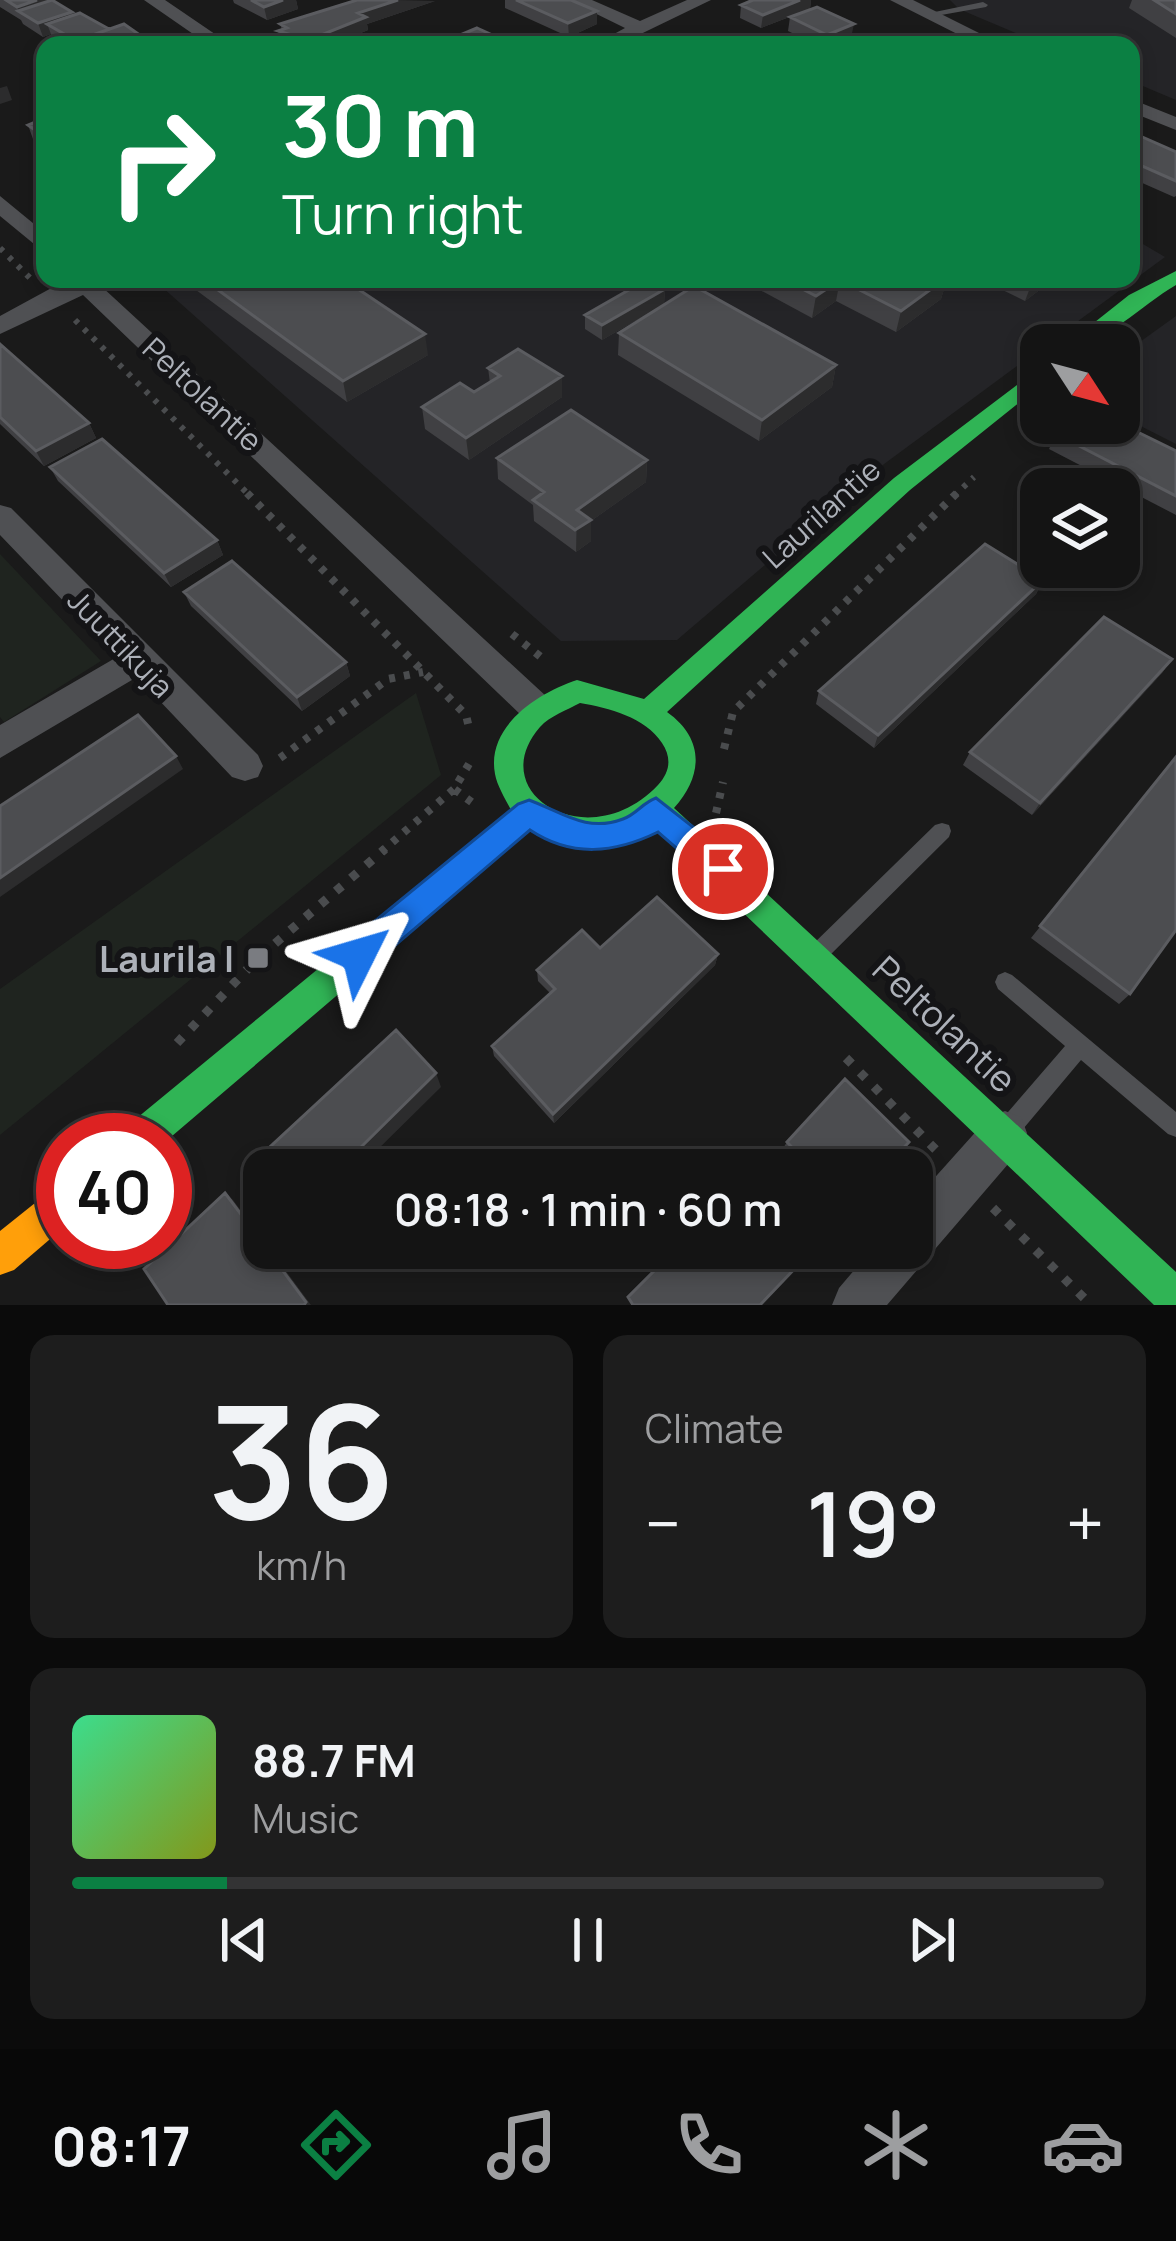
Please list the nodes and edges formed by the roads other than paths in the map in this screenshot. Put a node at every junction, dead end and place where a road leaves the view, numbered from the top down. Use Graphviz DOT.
graph roads {
  1 [pos="153,0"];
  2 [pos="577,0"];
  3 [pos="702,0"];
  4 [pos="899,0"];
  5 [pos="983,4"];
  6 [pos="930,14"];
  7 [pos="640,28"];
  8 [pos="208,36"];
  9 [pos="623,36"];
  10 [pos="975,36"];
  11 [pos="1140,109"];
  12 [pos="1176,124"];
  13 [pos="0,202"];
  14 [pos="36,237"];
  15 [pos="1176,278"];
  16 [pos="76,288"];
  17 [pos="95,288"];
  18 [pos="1104,324"];
  19 [pos="0,326"];
  20 [pos="1020,391"];
  21 [pos="0,516"];
  22 [pos="136,661"];
  23 [pos="535,707"];
  24 [pos="652,709"];
  25 [pos="0,743"];
  26 [pos="245,766"];
  27 [pos="656,811"];
  28 [pos="529,813"];
  29 [pos="942,830"];
  30 [pos="816,956"];
  31 [pos="1005,982"];
  32 [pos="1080,1045"];
  33 [pos="171,1113"];
  34 [pos="1176,1126"];
  35 [pos="1005,1133"];
  36 [pos="933,1213"];
  37 [pos="36,1226"];
  38 [pos="0,1256"];
  39 [pos="886,1269"];
  40 [pos="1176,1299"];
  41 [pos="856,1305"];
  1 -- 8 [label="street"];
  2 -- 7 [label="street"];
  3 -- 7 [label="street"];
  4 -- 6 [label="street"];
  5 -- 6 [label="lane"];
  6 -- 10 [label="street"];
  7 -- 9 [label="street"];
  11 -- 12 [label="street"];
  13 -- 14 [label="street"];
  15 -- 18 [label="street"];
  16 -- 19 [label="street"];
  17 -- 23 [label="street, Peltolantie"];
  20 -- 24 [label="street, Laurilantie"];
  21 -- 22 [label="street, Juuttikuja"];
  22 -- 25 [label="street"];
  22 -- 26 [label="street, Juuttikuja"];
  23 -- 24 [label="street"];
  23 -- 28 [label="street"];
  24 -- 27 [label="street"];
  27 -- 28 [label="street"];
  27 -- 30 [label="street, Peltolantie"];
  28 -- 33 [label="street"];
  29 -- 30 [label="lane"];
  30 -- 35 [label="street, Peltolantie"];
  31 -- 32 [label="lane"];
  32 -- 34 [label="lane"];
  32 -- 35 [label="lane"];
  35 -- 36 [label="street"];
  35 -- 40 [label="street, Peltolantie"];
  37 -- 38 [label="street"];
  39 -- 41 [label="street"];
}
